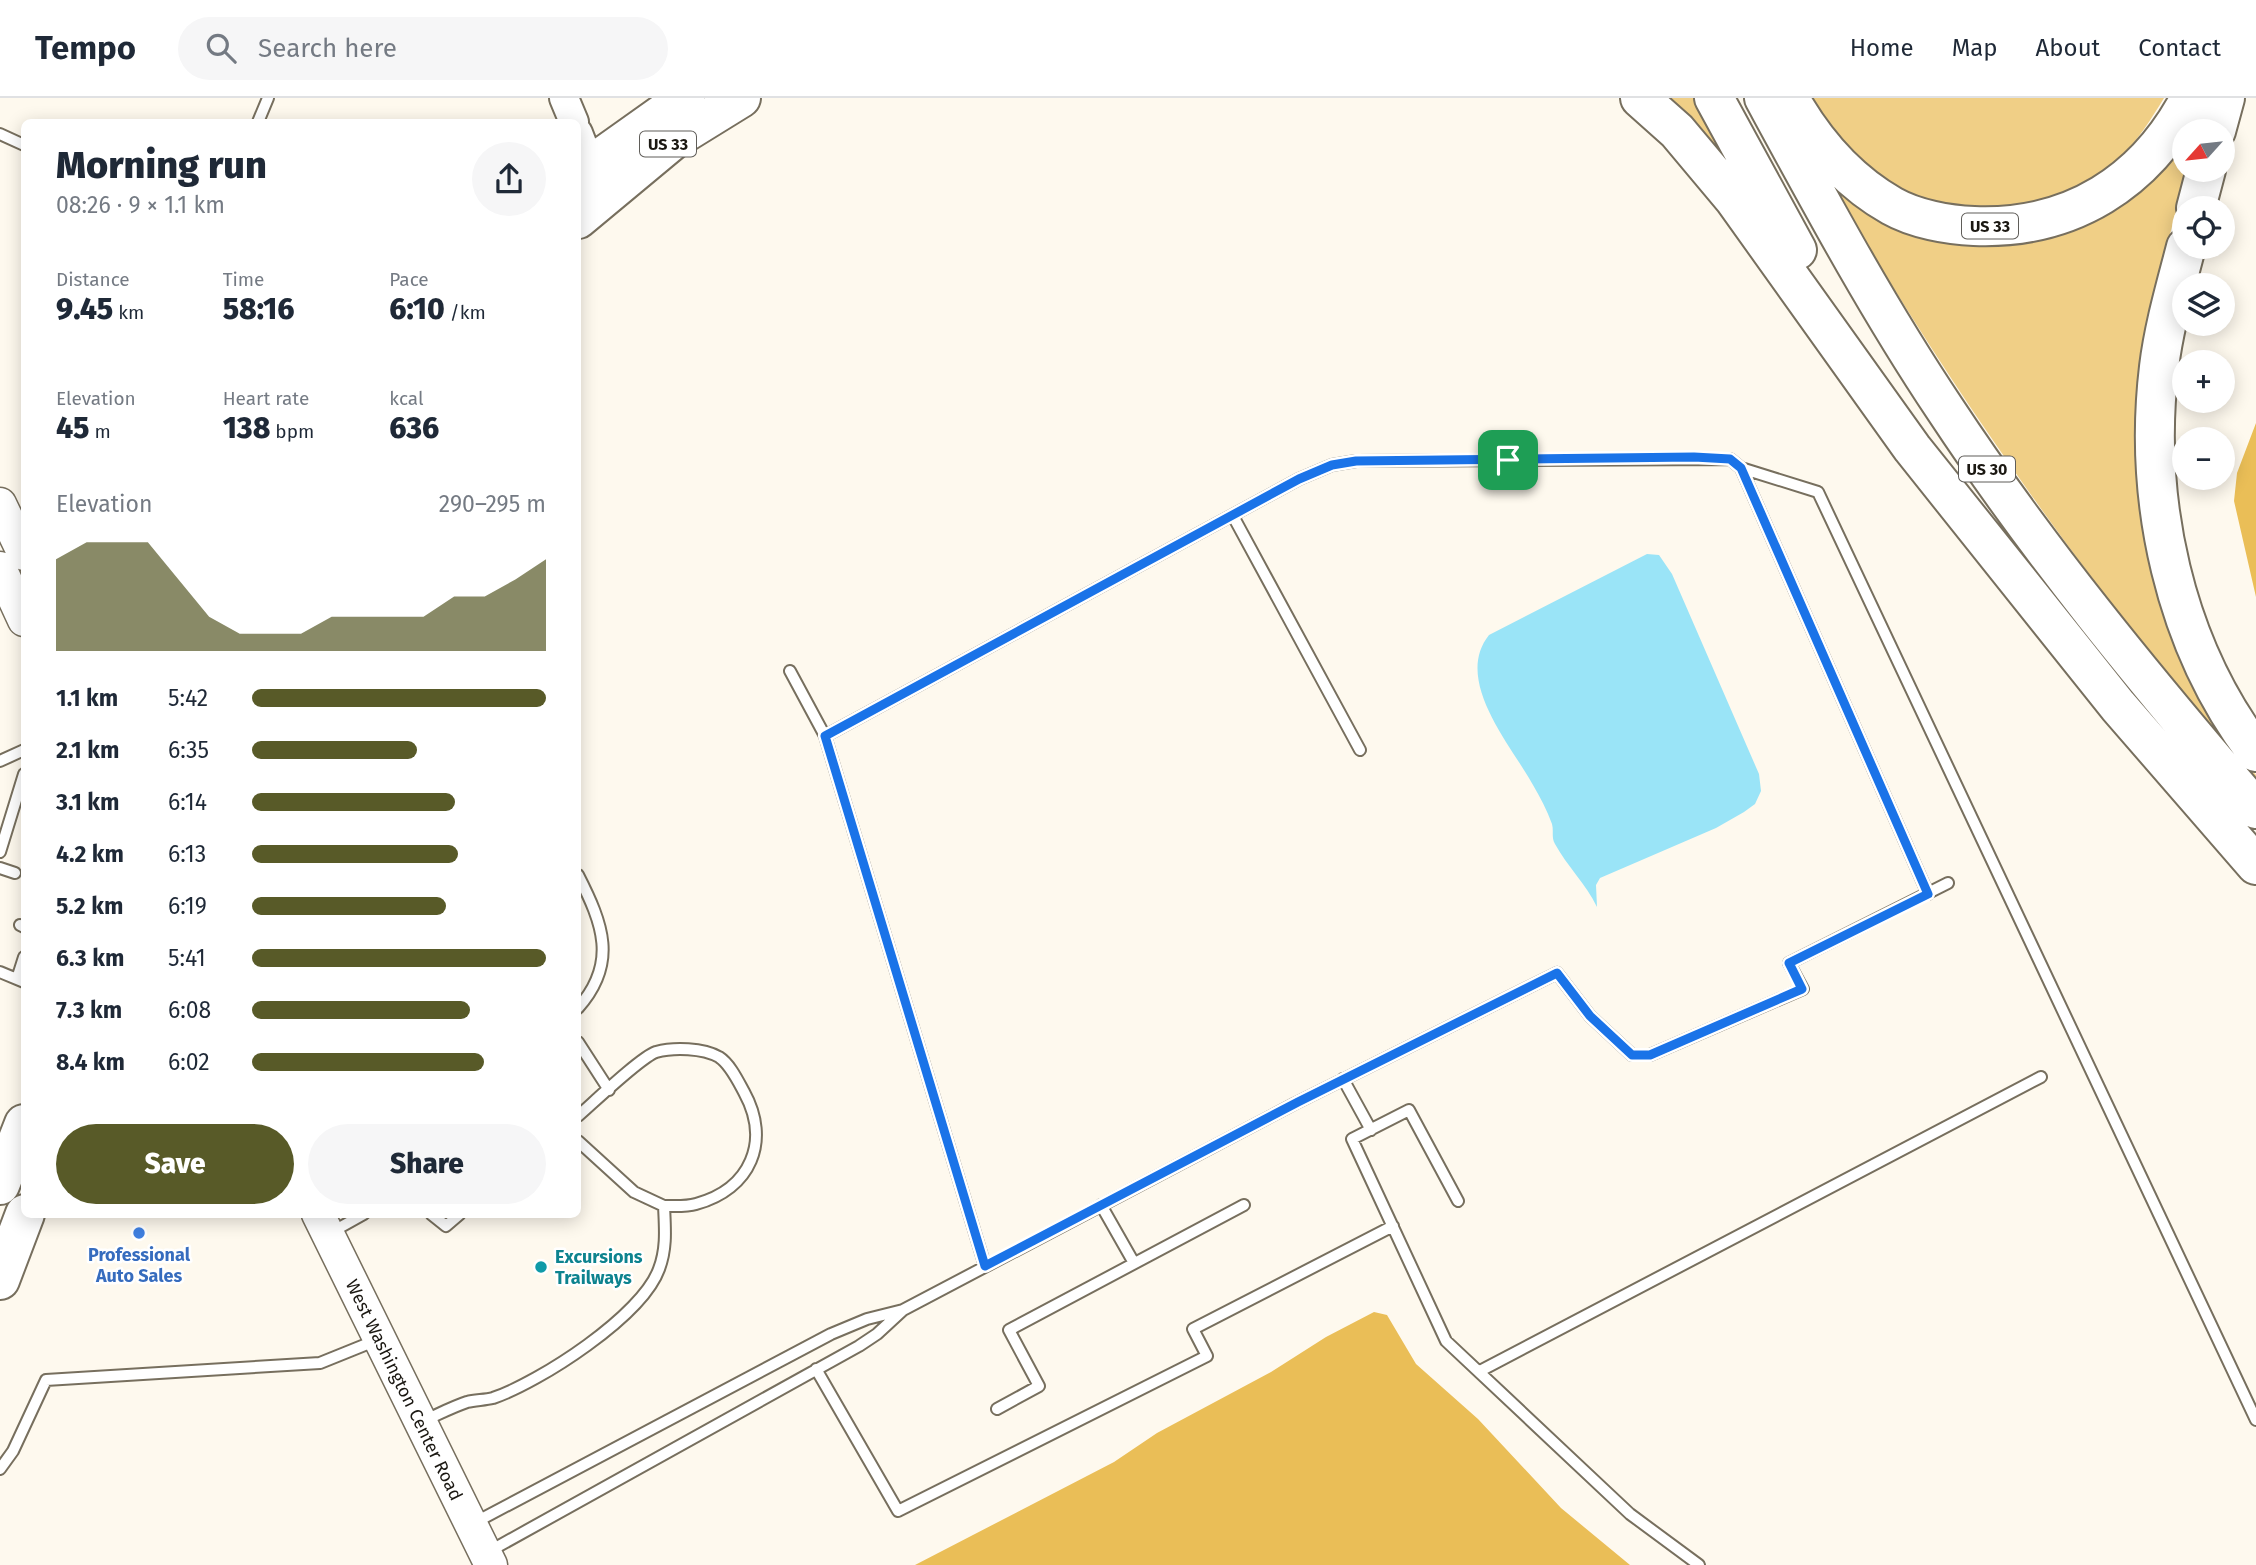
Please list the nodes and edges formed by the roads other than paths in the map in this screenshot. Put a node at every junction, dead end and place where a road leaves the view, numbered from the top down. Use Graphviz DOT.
graph roads {
  1 [pos="268,98"];
  2 [pos="564,98"];
  3 [pos="685,98"];
  4 [pos="741,98"];
  5 [pos="1640,98"];
  6 [pos="1714,98"];
  7 [pos="1764,98"];
  8 [pos="1790,98"];
  9 [pos="2190,98"];
  10 [pos="2225,98"];
  11 [pos="259,119"];
  12 [pos="572,119"];
  13 [pos="2219,119"];
  14 [pos="0,134"];
  15 [pos="21,144"];
  16 [pos="582,157"];
  17 [pos="581,217"];
  18 [pos="2183,259"];
  19 [pos="1741,468"];
  20 [pos="0,505"];
  21 [pos="1233,516"];
  22 [pos="1972,522"];
  23 [pos="21,548"];
  24 [pos="0,568"];
  25 [pos="21,614"];
  26 [pos="790,671"];
  27 [pos="825,736"];
  28 [pos="1360,750"];
  29 [pos="21,751"];
  30 [pos="2256,751"];
  31 [pos="0,761"];
  32 [pos="21,785"];
  33 [pos="2256,809"];
  34 [pos="12,817"];
  35 [pos="21,821"];
  36 [pos="0,852"];
  37 [pos="2256,865"];
  38 [pos="0,868"];
  39 [pos="15,873"];
  40 [pos="581,881"];
  41 [pos="1948,883"];
  42 [pos="1928,894"];
  43 [pos="0,972"];
  44 [pos="21,981"];
  45 [pos="581,1005"];
  46 [pos="581,1047"];
  47 [pos="2041,1077"];
  48 [pos="1343,1079"];
  49 [pos="609,1090"];
  50 [pos="581,1113"];
  51 [pos="1371,1130"];
  52 [pos="21,1132"];
  53 [pos="581,1144"];
  54 [pos="0,1185"];
  55 [pos="1458,1201"];
  56 [pos="1101,1205"];
  57 [pos="1244,1205"];
  58 [pos="664,1206"];
  59 [pos="23,1218"];
  60 [pos="348,1218"];
  61 [pos="436,1218"];
  62 [pos="455,1218"];
  63 [pos="323,1224"];
  64 [pos="1393,1226"];
  65 [pos="1134,1264"];
  66 [pos="985,1266"];
  67 [pos="0,1280"];
  68 [pos="903,1310"];
  69 [pos="379,1339"];
  70 [pos="816,1369"];
  71 [pos="1480,1371"];
  72 [pos="997,1409"];
  73 [pos="2256,1420"];
  74 [pos="420,1422"];
  75 [pos="0,1469"];
  76 [pos="471,1525"];
  77 [pos="488,1559"];
  78 [pos="1699,1565"];
  1 -- 11 [label="lane"];
  2 -- 12 [label="street"];
  3 -- 16 [label="highway, US 33"];
  4 -- 17 [label="highway, US 33"];
  5 -- 22 [label="highway"];
  6 -- 22 [label="highway, US 30"];
  7 -- 33 [label="highway, US 30"];
  8 -- 9 [label="highway, US 33"];
  10 -- 13 [label="highway"];
  14 -- 15 [label="lane"];
  18 -- 30 [label="highway"];
  19 -- 21 [label="lane"];
  19 -- 42 [label="lane"];
  19 -- 73 [label="lane"];
  20 -- 23 [label="main road"];
  21 -- 27 [label="lane"];
  21 -- 28 [label="lane"];
  22 -- 37 [label="highway, US 30"];
  24 -- 25 [label="main road"];
  26 -- 27 [label="lane"];
  27 -- 66 [label="lane"];
  29 -- 31 [label="lane"];
  32 -- 34 [label="lane"];
  34 -- 35 [label="lane"];
  34 -- 36 [label="lane"];
  38 -- 39 [label="lane"];
  40 -- 45 [label="lane"];
  41 -- 42 [label="lane"];
  42 -- 48 [label="lane"];
  43 -- 44 [label="lane"];
  46 -- 49 [label="lane"];
  47 -- 71 [label="lane"];
  48 -- 51 [label="lane"];
  48 -- 56 [label="lane"];
  49 -- 50 [label="lane"];
  49 -- 58 [label="lane"];
  51 -- 55 [label="lane"];
  51 -- 64 [label="lane"];
  52 -- 54 [label="highway"];
  53 -- 58 [label="lane"];
  56 -- 65 [label="lane"];
  56 -- 66 [label="lane"];
  57 -- 65 [label="lane"];
  58 -- 74 [label="lane"];
  59 -- 67 [label="highway"];
  60 -- 63 [label="lane"];
  61 -- 62 [label="lane"];
  63 -- 69 [label="main road, West Washington Center Road"];
  64 -- 70 [label="lane"];
  64 -- 71 [label="lane"];
  65 -- 72 [label="lane"];
  66 -- 68 [label="lane"];
  68 -- 70 [label="lane"];
  68 -- 76 [label="lane"];
  69 -- 74 [label="main road, West Washington Center Road"];
  69 -- 75 [label="lane"];
  70 -- 77 [label="lane"];
  71 -- 78 [label="lane"];
  74 -- 76 [label="main road, West Washington Center Road"];
  76 -- 77 [label="main road, West Washington Center Road"];
}
